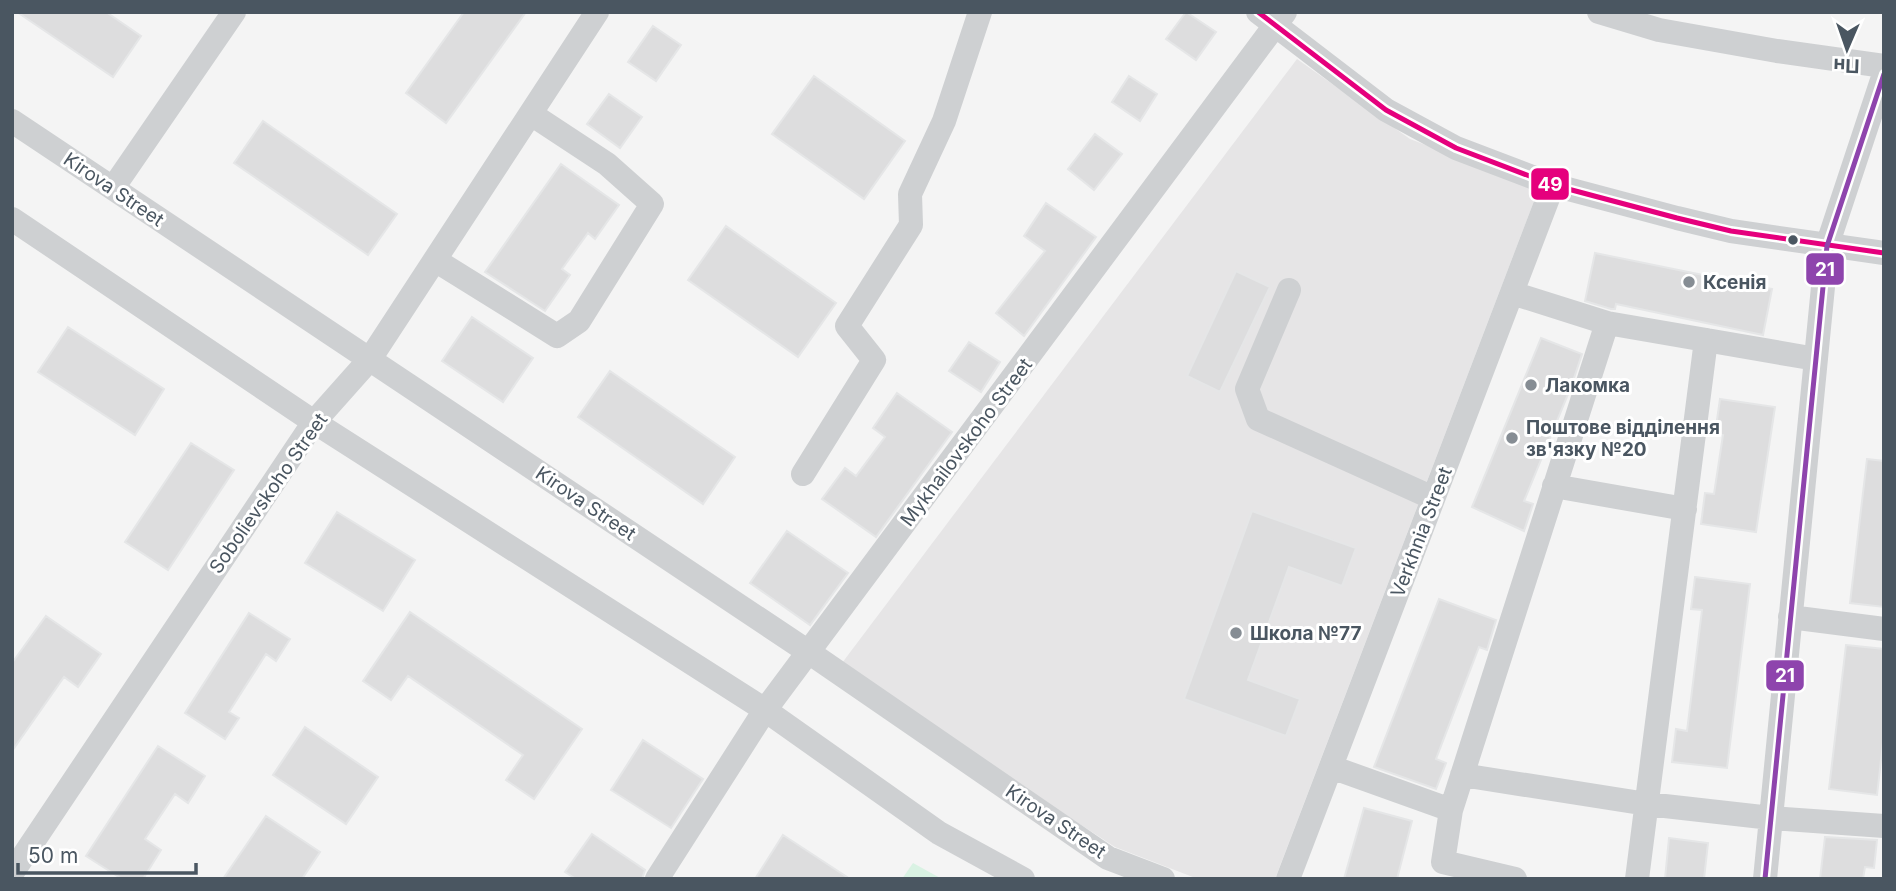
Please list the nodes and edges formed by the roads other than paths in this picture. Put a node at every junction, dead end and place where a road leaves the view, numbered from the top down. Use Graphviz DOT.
graph roads {
  1 [pos="234,12"];
  2 [pos="597,12"];
  3 [pos="980,12"];
  4 [pos="1599,12"];
  5 [pos="1273,16"];
  6 [pos="1884,66"];
  7 [pos="1884,75"];
  8 [pos="531,114"];
  9 [pos="12,121"];
  10 [pos="1553,185"];
  11 [pos="113,188"];
  12 [pos="12,219"];
  13 [pos="1827,246"];
  14 [pos="1884,253"];
  15 [pos="435,260"];
  16 [pos="1289,290"];
  17 [pos="1512,293"];
  18 [pos="1606,323"];
  19 [pos="1706,340"];
  20 [pos="370,359"];
  21 [pos="1816,359"];
  22 [pos="314,422"];
  23 [pos="803,474"];
  24 [pos="1554,486"];
  25 [pos="1433,498"];
  26 [pos="1685,509"];
  27 [pos="1790,617"];
  28 [pos="1884,629"];
  29 [pos="810,653"];
  30 [pos="765,710"];
  31 [pos="1331,767"];
  32 [pos="1462,775"];
  33 [pos="1647,804"];
  34 [pos="1451,810"];
  35 [pos="1771,818"];
  36 [pos="1884,826"];
  37 [pos="12,873"];
  38 [pos="657,879"];
  39 [pos="1023,879"];
  40 [pos="1163,879"];
  41 [pos="1288,879"];
  42 [pos="1515,879"];
  43 [pos="1637,879"];
  44 [pos="1765,879"];
  1 -- 11 [label="street"];
  2 -- 8 [label="street, Sobolievskoho Street"];
  3 -- 23 [label="street"];
  4 -- 6 [label="street"];
  5 -- 10 [label="street"];
  5 -- 29 [label="street, Mykhailovskoho Street"];
  7 -- 13 [label="street"];
  8 -- 15 [label="street, Sobolievskoho Street"];
  8 -- 15 [label="street"];
  9 -- 11 [label="street, Kirova Street"];
  10 -- 13 [label="street"];
  10 -- 17 [label="street, Verkhnia Street"];
  11 -- 20 [label="street, Kirova Street"];
  12 -- 22 [label="street"];
  13 -- 14 [label="street"];
  13 -- 21 [label="street"];
  15 -- 20 [label="street, Sobolievskoho Street"];
  16 -- 25 [label="street"];
  17 -- 18 [label="street"];
  17 -- 25 [label="street, Verkhnia Street"];
  18 -- 19 [label="street"];
  18 -- 24 [label="street"];
  19 -- 21 [label="street"];
  19 -- 26 [label="street"];
  20 -- 22 [label="street, Sobolievskoho Street"];
  20 -- 29 [label="street, Kirova Street"];
  21 -- 27 [label="street"];
  22 -- 30 [label="street"];
  22 -- 37 [label="street, Sobolievskoho Street"];
  24 -- 26 [label="street"];
  24 -- 32 [label="street"];
  25 -- 31 [label="street, Verkhnia Street"];
  26 -- 33 [label="street"];
  27 -- 28 [label="street"];
  27 -- 35 [label="street"];
  29 -- 30 [label="street, Mykhailovskoho Street"];
  29 -- 40 [label="street, Kirova Street"];
  30 -- 38 [label="street, Mykhailovskoho Street"];
  30 -- 39 [label="street"];
  31 -- 34 [label="street"];
  31 -- 41 [label="street, Verkhnia Street"];
  32 -- 33 [label="street"];
  32 -- 34 [label="street"];
  33 -- 35 [label="street"];
  33 -- 43 [label="street"];
  34 -- 42 [label="street"];
  35 -- 36 [label="street"];
  35 -- 44 [label="street"];
}
